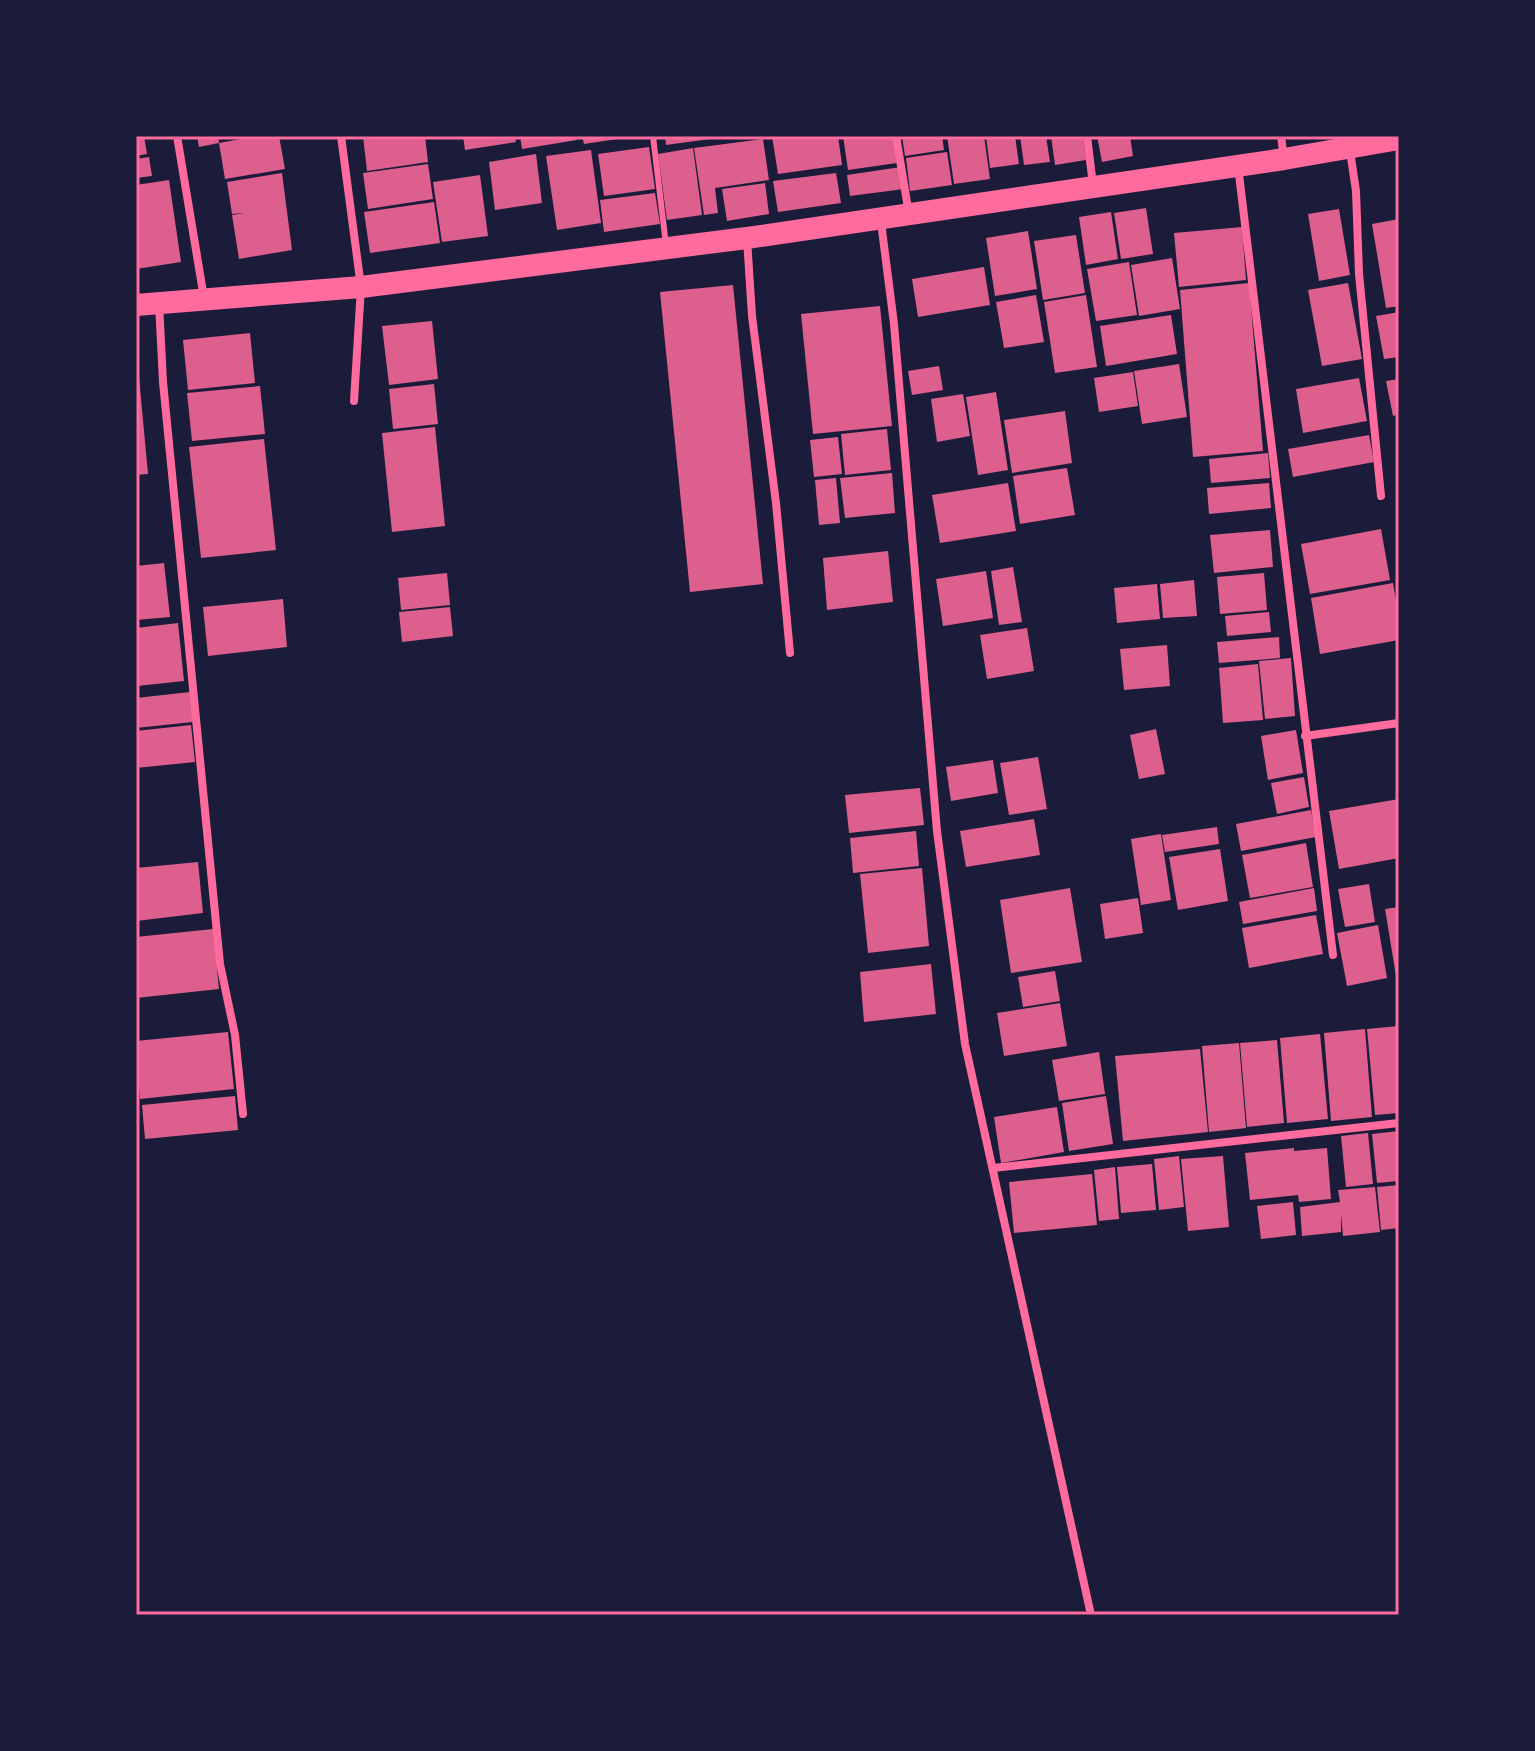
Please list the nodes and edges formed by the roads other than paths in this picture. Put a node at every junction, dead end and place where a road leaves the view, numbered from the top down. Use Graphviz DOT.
graph roads {
  1 [pos="177,136"];
  2 [pos="341,136"];
  3 [pos="653,136"];
  4 [pos="896,136"];
  5 [pos="1087,136"];
  6 [pos="1281,136"];
  7 [pos="1399,139"];
  8 [pos="1350,149"];
  9 [pos="1284,159"];
  10 [pos="1238,165"];
  11 [pos="1094,185"];
  12 [pos="909,214"];
  13 [pos="881,220"];
  14 [pos="747,238"];
  15 [pos="667,248"];
  16 [pos="361,287"];
  17 [pos="204,299"];
  18 [pos="159,303"];
  19 [pos="136,305"];
  20 [pos="354,401"];
  21 [pos="1381,496"];
  22 [pos="790,653"];
  23 [pos="1399,723"];
  24 [pos="1305,736"];
  25 [pos="1333,955"];
  26 [pos="243,1114"];
  27 [pos="1399,1123"];
  28 [pos="993,1168"];
  29 [pos="1091,1615"];
  1 -- 17 [label="street"];
  2 -- 16 [label="street"];
  3 -- 15 [label="lane"];
  4 -- 12 [label="street"];
  5 -- 11 [label="street"];
  6 -- 9 [label="street"];
  7 -- 8 [label="highway"];
  8 -- 9 [label="highway"];
  8 -- 21 [label="street"];
  9 -- 10 [label="highway"];
  10 -- 11 [label="highway"];
  10 -- 24 [label="street"];
  11 -- 12 [label="highway"];
  12 -- 13 [label="highway"];
  13 -- 14 [label="highway"];
  13 -- 28 [label="street"];
  14 -- 15 [label="highway"];
  14 -- 22 [label="street"];
  15 -- 16 [label="highway"];
  16 -- 17 [label="highway"];
  16 -- 20 [label="street"];
  17 -- 18 [label="highway"];
  18 -- 19 [label="highway"];
  18 -- 26 [label="street"];
  23 -- 24 [label="street"];
  24 -- 25 [label="street"];
  27 -- 28 [label="street"];
  28 -- 29 [label="street"];
}
